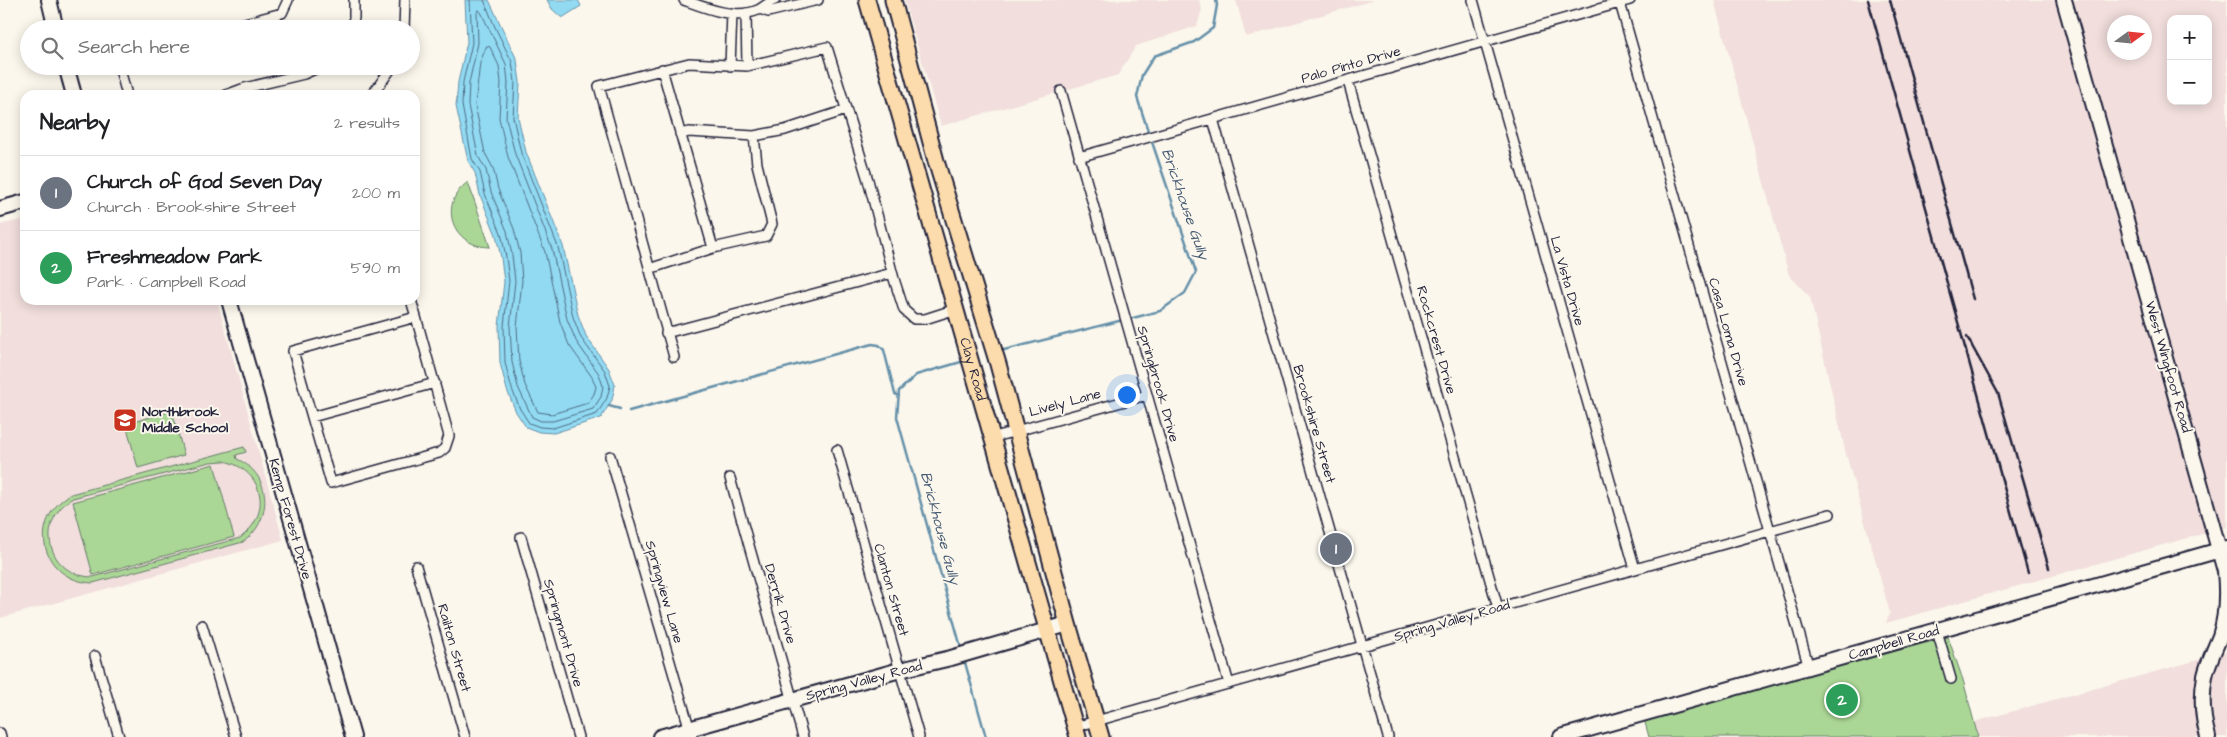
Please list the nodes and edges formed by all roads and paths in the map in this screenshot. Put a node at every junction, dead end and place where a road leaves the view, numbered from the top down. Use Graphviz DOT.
graph roads {
  1 [pos="49,0"];
  2 [pos="354,0"];
  3 [pos="405,0"];
  4 [pos="684,0"];
  5 [pos="775,0"];
  6 [pos="818,0"];
  7 [pos="867,0"];
  8 [pos="893,0"];
  9 [pos="1473,0"];
  10 [pos="1630,0"];
  11 [pos="2064,0"];
  12 [pos="288,2"];
  13 [pos="1620,3"];
  14 [pos="760,9"];
  15 [pos="732,13"];
  16 [pos="746,13"];
  17 [pos="54,20"];
  18 [pos="256,20"];
  19 [pos="353,20"];
  20 [pos="404,20"];
  21 [pos="1485,41"];
  22 [pos="730,66"];
  23 [pos="747,66"];
  24 [pos="662,69"];
  25 [pos="68,75"];
  26 [pos="121,75"];
  27 [pos="300,75"];
  28 [pos="386,75"];
  29 [pos="1348,80"];
  30 [pos="73,90"];
  31 [pos="126,90"];
  32 [pos="240,90"];
  33 [pos="376,90"];
  34 [pos="1061,91"];
  35 [pos="846,110"];
  36 [pos="1213,119"];
  37 [pos="680,134"];
  38 [pos="754,136"];
  39 [pos="1079,157"];
  40 [pos="936,161"];
  41 [pos="915,164"];
  42 [pos="20,203"];
  43 [pos="0,209"];
  44 [pos="713,248"];
  45 [pos="649,269"];
  46 [pos="892,273"];
  47 [pos="230,305"];
  48 [pos="412,305"];
  49 [pos="956,310"];
  50 [pos="416,317"];
  51 [pos="666,333"];
  52 [pos="674,357"];
  53 [pos="434,383"];
  54 [pos="1147,395"];
  55 [pos="312,417"];
  56 [pos="1016,431"];
  57 [pos="991,438"];
  58 [pos="836,450"];
  59 [pos="610,456"];
  60 [pos="730,478"];
  61 [pos="1830,514"];
  62 [pos="1770,531"];
  63 [pos="521,537"];
  64 [pos="2223,549"];
  65 [pos="416,566"];
  66 [pos="1634,569"];
  67 [pos="1498,608"];
  68 [pos="1068,624"];
  69 [pos="202,625"];
  70 [pos="1046,630"];
  71 [pos="1937,631"];
  72 [pos="1362,646"];
  73 [pos="95,656"];
  74 [pos="1809,668"];
  75 [pos="900,670"];
  76 [pos="1951,679"];
  77 [pos="1229,684"];
  78 [pos="793,700"];
  79 [pos="1097,721"];
  80 [pos="1077,732"];
  81 [pos="0,733"];
  82 [pos="691,733"];
  83 [pos="1,737"];
  84 [pos="119,737"];
  85 [pos="236,737"];
  86 [pos="353,737"];
  87 [pos="465,737"];
  88 [pos="578,737"];
  89 [pos="660,737"];
  90 [pos="803,737"];
  91 [pos="919,737"];
  92 [pos="1101,737"];
  93 [pos="1388,737"];
  94 [pos="1561,737"];
  95 [pos="2208,737"];
  1 -- 17 [label="street"];
  2 -- 19 [label="street"];
  3 -- 20 [label="street"];
  4 -- 15 [label="street"];
  5 -- 14 [label="street"];
  6 -- 14 [label="street"];
  7 -- 41 [label="main road, Clay Road"];
  8 -- 40 [label="main road, Clay Road"];
  9 -- 21 [label="street, La Vista Drive"];
  10 -- 13 [label="street, Palo Pinto Drive"];
  11 -- 64 [label="street, West Wingfoot Road"];
  12 -- 18 [label="street"];
  13 -- 21 [label="street, Palo Pinto Drive"];
  13 -- 62 [label="street, Casa Loma Drive"];
  14 -- 16 [label="street"];
  15 -- 16 [label="street"];
  15 -- 22 [label="street"];
  16 -- 23 [label="street"];
  21 -- 29 [label="street, Palo Pinto Drive"];
  21 -- 66 [label="street, La Vista Drive"];
  22 -- 23 [label="street"];
  22 -- 24 [label="street"];
  23 -- 35 [label="street"];
  24 -- 37 [label="street"];
  24 -- 45 [label="street"];
  25 -- 30 [label="street"];
  26 -- 31 [label="street"];
  27 -- 32 [label="street"];
  28 -- 33 [label="street"];
  29 -- 36 [label="street, Palo Pinto Drive"];
  29 -- 67 [label="street, Rockcrest Drive"];
  34 -- 39 [label="street, Springbrook Drive"];
  35 -- 38 [label="street"];
  35 -- 46 [label="street"];
  36 -- 39 [label="street, Palo Pinto Drive"];
  36 -- 72 [label="street, Brookshire Street"];
  37 -- 38 [label="street"];
  37 -- 44 [label="street"];
  38 -- 44 [label="street"];
  39 -- 54 [label="street, Springbrook Drive"];
  40 -- 41 [label="main road"];
  40 -- 56 [label="main road, Clay Road"];
  41 -- 49 [label="main road, Clay Road"];
  42 -- 43 [label="street"];
  44 -- 45 [label="street"];
  45 -- 51 [label="street"];
  46 -- 49 [label="street"];
  46 -- 51 [label="street"];
  47 -- 86 [label="street, Kemp Forest Drive"];
  48 -- 50 [label="street"];
  49 -- 57 [label="main road, Clay Road"];
  50 -- 53 [label="street"];
  50 -- 55 [label="street"];
  51 -- 52 [label="street"];
  53 -- 55 [label="street"];
  53 -- 55 [label="street"];
  54 -- 56 [label="street, Lively Lane"];
  54 -- 77 [label="street, Springbrook Drive"];
  56 -- 57 [label="street, Lively Lane"];
  56 -- 68 [label="main road, Clay Road"];
  57 -- 70 [label="main road, Clay Road"];
  58 -- 75 [label="street, Clanton Street"];
  59 -- 82 [label="street, Springview Lane"];
  60 -- 78 [label="street, Derrik Drive"];
  61 -- 62 [label="street, Spring Valley Road"];
  62 -- 66 [label="street, Spring Valley Road"];
  62 -- 74 [label="street, Casa Loma Drive"];
  63 -- 88 [label="street, Springmont Drive"];
  64 -- 71 [label="street, Campbell Road"];
  64 -- 95 [label="street, West Wingfoot Road"];
  65 -- 87 [label="street, Railton Street"];
  66 -- 67 [label="street, Spring Valley Road"];
  67 -- 72 [label="street, Spring Valley Road"];
  68 -- 70 [label="street, Spring Valley Road"];
  68 -- 79 [label="main road, Clay Road"];
  69 -- 85 [label="street"];
  70 -- 75 [label="street, Spring Valley Road"];
  70 -- 80 [label="main road, Clay Road"];
  71 -- 74 [label="street, Campbell Road"];
  71 -- 76 [label="street"];
  72 -- 77 [label="street, Spring Valley Road"];
  72 -- 93 [label="street, Brookshire Street"];
  73 -- 84 [label="street"];
  74 -- 94 [label="street, Campbell Road"];
  75 -- 78 [label="street, Spring Valley Road"];
  75 -- 91 [label="street, Clanton Street"];
  77 -- 79 [label="street, Spring Valley Road"];
  78 -- 82 [label="street, Spring Valley Road"];
  78 -- 90 [label="street, Derrik Drive"];
  79 -- 80 [label="street, Spring Valley Road"];
  79 -- 92 [label="main road, Clay Road"];
  81 -- 83 [label="street"];
  82 -- 89 [label="street, Spring Valley Road"];
}
